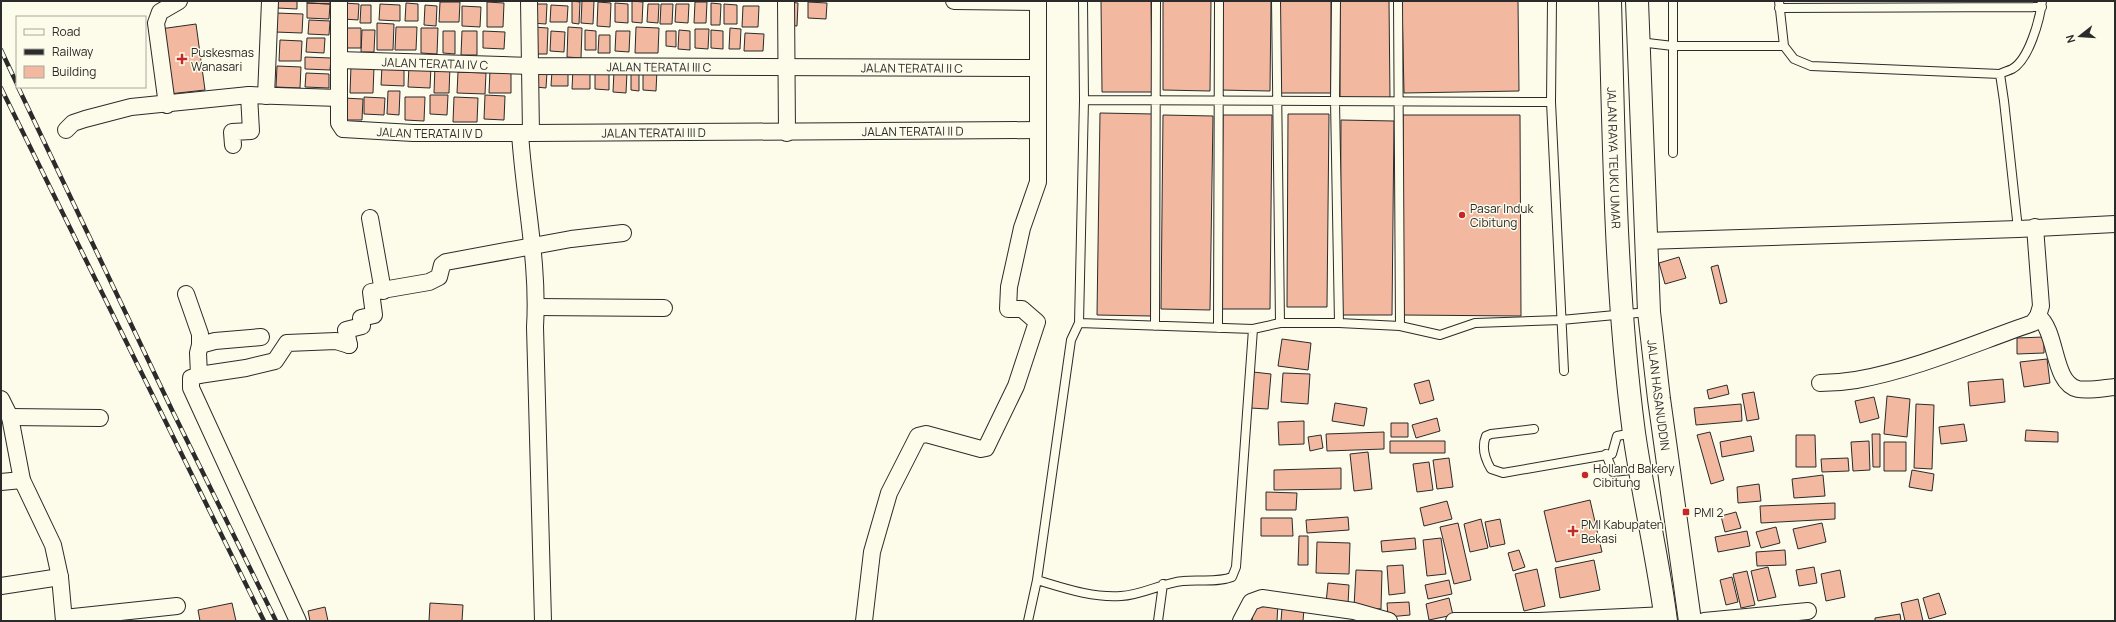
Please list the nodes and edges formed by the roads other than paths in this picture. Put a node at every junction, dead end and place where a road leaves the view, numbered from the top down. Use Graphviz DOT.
graph roads {
  1 [pos="179,1"];
  2 [pos="270,1"];
  3 [pos="339,1"];
  4 [pos="529,1"];
  5 [pos="786,1"];
  6 [pos="954,1"];
  7 [pos="1083,1"];
  8 [pos="1156,1"];
  9 [pos="1219,1"];
  10 [pos="1276,1"];
  11 [pos="1336,1"];
  12 [pos="1398,1"];
  13 [pos="1552,1"];
  14 [pos="1610,1"];
  15 [pos="1637,1"];
  16 [pos="1673,1"];
  17 [pos="1038,2"];
  18 [pos="1952,4"];
  19 [pos="2017,4"];
  20 [pos="2042,4"];
  21 [pos="1779,5"];
  22 [pos="1638,42"];
  23 [pos="1673,46"];
  24 [pos="1784,46"];
  25 [pos="339,60"];
  26 [pos="531,66"];
  27 [pos="787,67"];
  28 [pos="1038,68"];
  29 [pos="2000,74"];
  30 [pos="249,95"];
  31 [pos="266,96"];
  32 [pos="339,98"];
  33 [pos="1084,100"];
  34 [pos="1156,100"];
  35 [pos="1219,101"];
  36 [pos="1276,101"];
  37 [pos="1335,101"];
  38 [pos="1400,101"];
  39 [pos="1551,102"];
  40 [pos="168,105"];
  41 [pos="66,130"];
  42 [pos="1038,130"];
  43 [pos="526,133"];
  44 [pos="787,133"];
  45 [pos="234,145"];
  46 [pos="1673,153"];
  47 [pos="370,218"];
  48 [pos="2115,224"];
  49 [pos="2035,227"];
  50 [pos="2018,229"];
  51 [pos="623,233"];
  52 [pos="1645,241"];
  53 [pos="532,246"];
  54 [pos="383,290"];
  55 [pos="186,294"];
  56 [pos="536,307"];
  57 [pos="664,308"];
  58 [pos="1649,312"];
  59 [pos="1622,315"];
  60 [pos="2038,316"];
  61 [pos="1561,320"];
  62 [pos="1079,323"];
  63 [pos="1339,323"];
  64 [pos="1280,324"];
  65 [pos="1155,326"];
  66 [pos="1400,326"];
  67 [pos="1218,328"];
  68 [pos="1253,329"];
  69 [pos="261,337"];
  70 [pos="200,344"];
  71 [pos="1564,371"];
  72 [pos="200,375"];
  73 [pos="1820,384"];
  74 [pos="2115,387"];
  75 [pos="1,399"];
  76 [pos="10,417"];
  77 [pos="100,418"];
  78 [pos="1534,430"];
  79 [pos="1634,433"];
  80 [pos="7,435"];
  81 [pos="1606,454"];
  82 [pos="1640,469"];
  83 [pos="22,480"];
  84 [pos="1,482"];
  85 [pos="60,577"];
  86 [pos="1037,580"];
  87 [pos="1164,584"];
  88 [pos="1,586"];
  89 [pos="177,606"];
  90 [pos="1808,611"];
  91 [pos="1666,618"];
  92 [pos="64,620"];
  93 [pos="298,621"];
  94 [pos="543,621"];
  95 [pos="864,621"];
  96 [pos="1028,621"];
  97 [pos="1158,621"];
  98 [pos="1241,621"];
  99 [pos="1389,621"];
  100 [pos="1454,621"];
  101 [pos="1503,621"];
  102 [pos="1539,621"];
  103 [pos="1690,621"];
  104 [pos="1704,621"];
  1 -- 40 [label="street"];
  2 -- 31 [label="street"];
  3 -- 25 [label="street"];
  4 -- 26 [label="street"];
  5 -- 27 [label="street"];
  6 -- 17 [label="street"];
  7 -- 33 [label="lane"];
  8 -- 34 [label="lane"];
  9 -- 35 [label="lane"];
  10 -- 36 [label="lane"];
  11 -- 37 [label="lane"];
  12 -- 38 [label="lane"];
  13 -- 39 [label="lane"];
  14 -- 59 [label="highway, JALAN RAYA TEUKU UMAR"];
  15 -- 22 [label="highway"];
  16 -- 23 [label="lane"];
  17 -- 28 [label="street"];
  18 -- 19 [label="lane"];
  18 -- 21 [label="lane"];
  19 -- 20 [label="lane"];
  20 -- 29 [label="lane"];
  21 -- 24 [label="lane"];
  22 -- 23 [label="lane"];
  22 -- 52 [label="highway"];
  23 -- 24 [label="lane"];
  23 -- 46 [label="lane"];
  24 -- 29 [label="lane"];
  25 -- 26 [label="street, JALAN TERATAI IV C"];
  25 -- 32 [label="street"];
  26 -- 27 [label="street, JALAN TERATAI III C"];
  26 -- 43 [label="street"];
  27 -- 28 [label="street, JALAN TERATAI II C"];
  27 -- 44 [label="street"];
  28 -- 42 [label="street"];
  29 -- 50 [label="lane"];
  30 -- 31 [label="street"];
  30 -- 40 [label="street"];
  30 -- 45 [label="street"];
  31 -- 32 [label="street"];
  32 -- 43 [label="street, JALAN TERATAI IV D"];
  33 -- 34 [label="lane"];
  33 -- 62 [label="lane"];
  34 -- 35 [label="lane"];
  34 -- 65 [label="lane"];
  35 -- 36 [label="lane"];
  35 -- 67 [label="lane"];
  36 -- 37 [label="lane"];
  36 -- 64 [label="lane"];
  37 -- 38 [label="lane"];
  37 -- 63 [label="lane"];
  38 -- 39 [label="lane"];
  38 -- 66 [label="lane"];
  39 -- 61 [label="lane"];
  40 -- 41 [label="street"];
  42 -- 44 [label="street, JALAN TERATAI II D"];
  42 -- 95 [label="street"];
  43 -- 44 [label="street, JALAN TERATAI III D"];
  43 -- 53 [label="street"];
  47 -- 54 [label="street"];
  48 -- 49 [label="street"];
  49 -- 50 [label="street"];
  49 -- 60 [label="street"];
  50 -- 52 [label="street"];
  51 -- 53 [label="street"];
  52 -- 58 [label="highway"];
  53 -- 54 [label="street"];
  53 -- 56 [label="street"];
  54 -- 72 [label="street"];
  55 -- 70 [label="street"];
  56 -- 57 [label="street"];
  56 -- 94 [label="street"];
  58 -- 59 [label="lane"];
  58 -- 103 [label="highway, JALAN HASANUDDIN"];
  59 -- 61 [label="lane"];
  59 -- 79 [label="highway"];
  60 -- 73 [label="street"];
  60 -- 74 [label="street"];
  61 -- 66 [label="lane"];
  61 -- 71 [label="lane"];
  62 -- 65 [label="lane"];
  62 -- 86 [label="lane"];
  63 -- 64 [label="lane"];
  63 -- 66 [label="lane"];
  64 -- 68 [label="lane"];
  65 -- 67 [label="lane"];
  67 -- 68 [label="lane"];
  68 -- 87 [label="lane"];
  69 -- 70 [label="street"];
  70 -- 72 [label="street"];
  72 -- 93 [label="street"];
  75 -- 76 [label="street"];
  76 -- 77 [label="street"];
  76 -- 80 [label="street"];
  78 -- 81 [label="lane"];
  79 -- 81 [label="lane"];
  79 -- 82 [label="highway"];
  80 -- 83 [label="street"];
  81 -- 82 [label="lane"];
  82 -- 91 [label="highway"];
  83 -- 84 [label="street"];
  83 -- 85 [label="street"];
  85 -- 88 [label="street"];
  85 -- 92 [label="street"];
  86 -- 87 [label="lane"];
  86 -- 96 [label="lane"];
  87 -- 97 [label="lane"];
  89 -- 92 [label="street"];
  90 -- 104 [label="street"];
  91 -- 102 [label="street"];
  98 -- 99 [label="street"];
  100 -- 101 [label="street"];
  101 -- 102 [label="street"];
}
